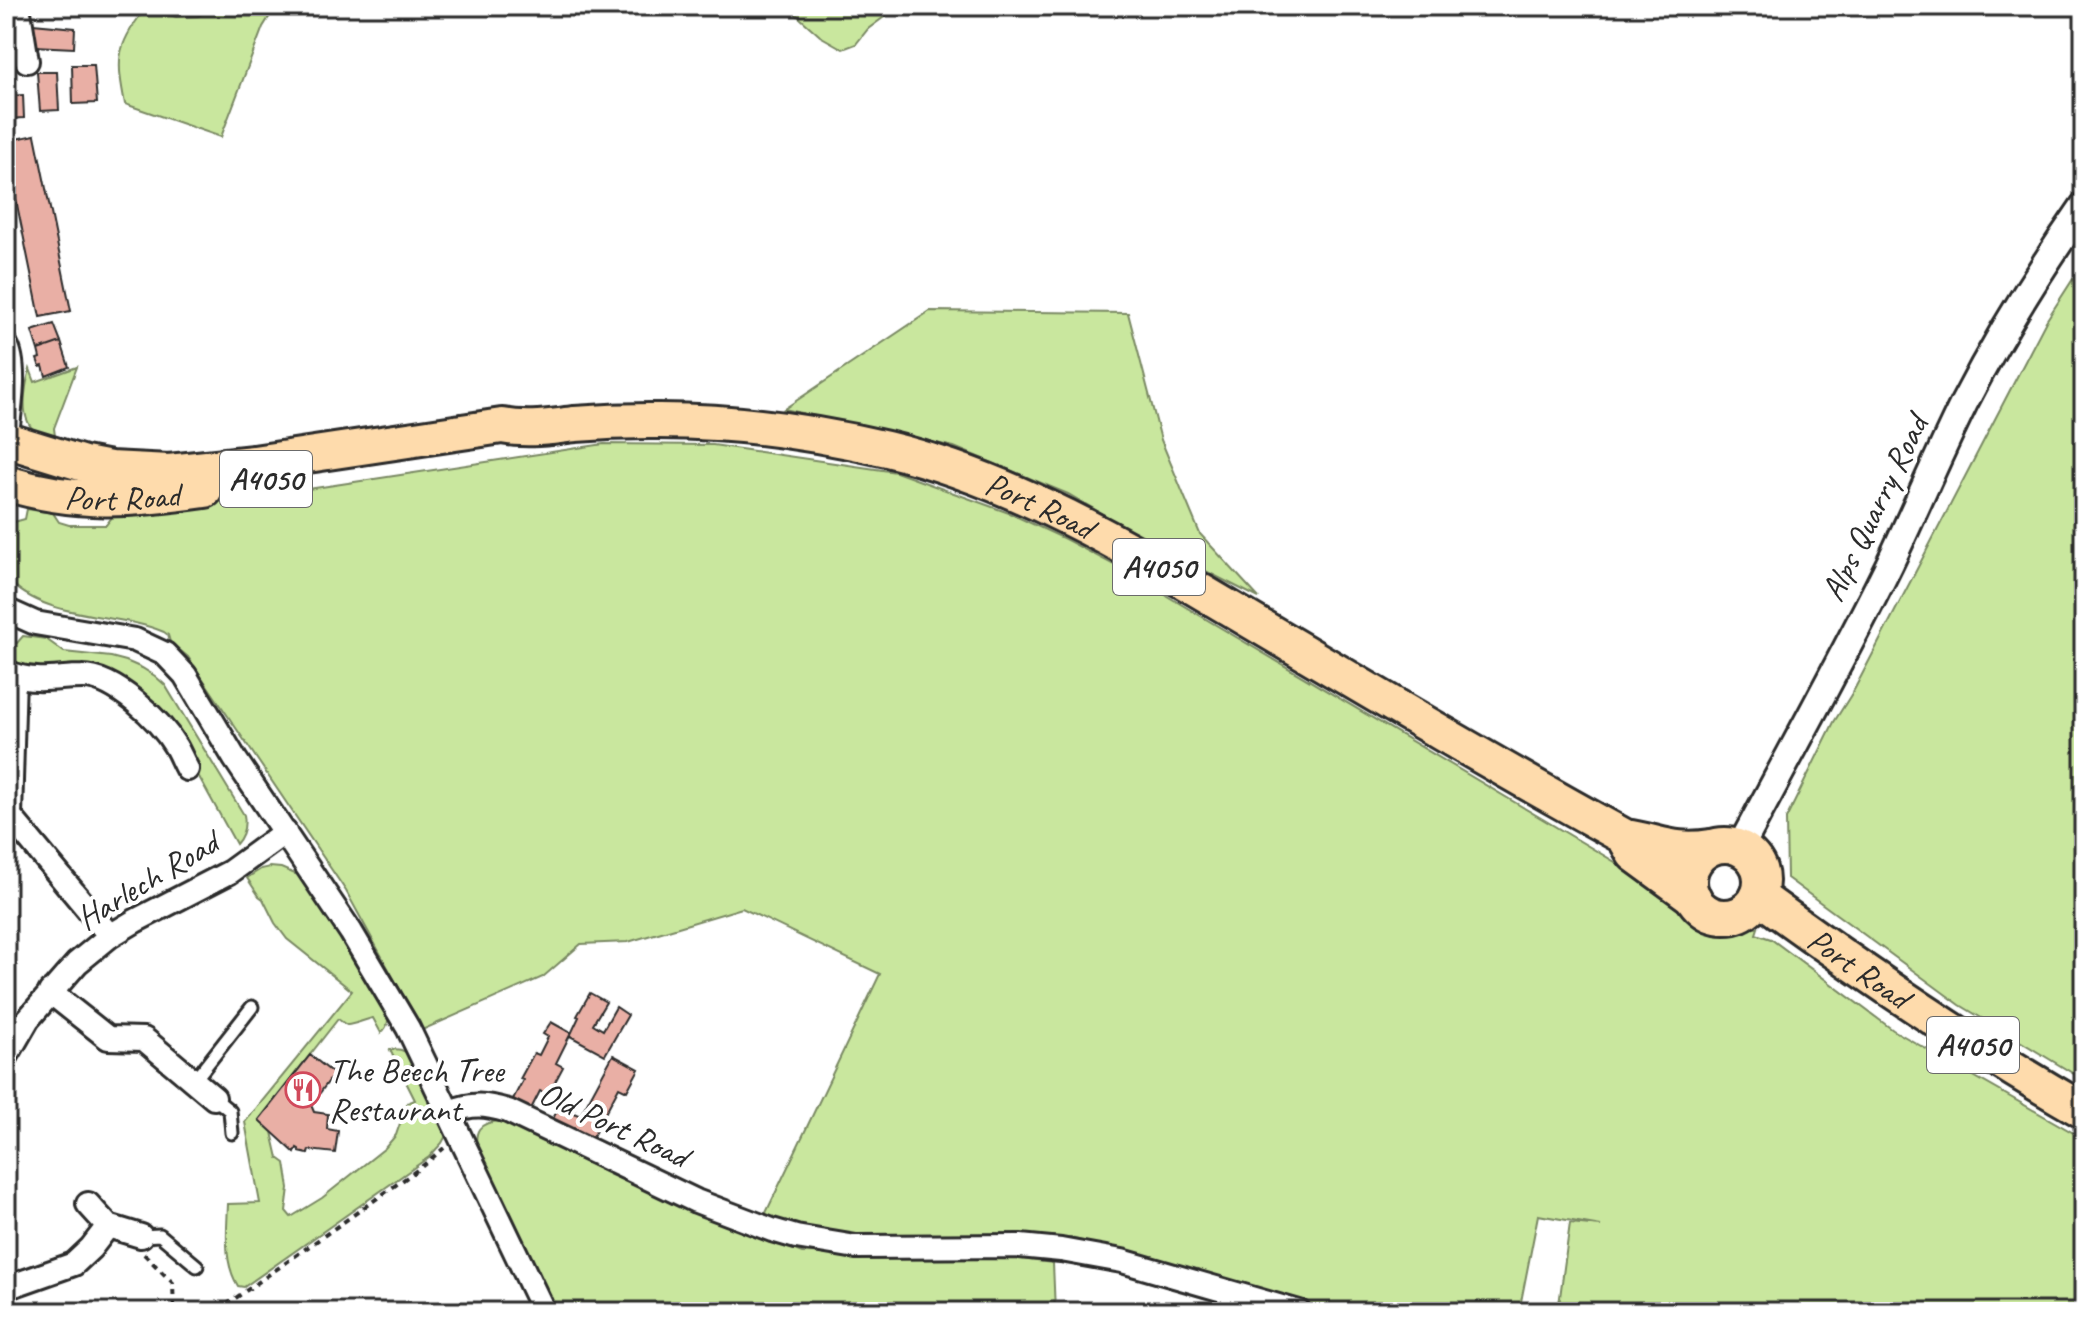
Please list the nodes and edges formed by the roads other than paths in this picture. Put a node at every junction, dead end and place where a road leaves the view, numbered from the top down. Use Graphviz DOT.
graph roads {
  1 [pos="18,6"];
  2 [pos="27,61"];
  3 [pos="2084,206"];
  4 [pos="6,345"];
  5 [pos="523,430"];
  6 [pos="6,440"];
  7 [pos="6,483"];
  8 [pos="6,610"];
  9 [pos="10,673"];
  10 [pos="187,769"];
  11 [pos="8,816"];
  12 [pos="285,832"];
  13 [pos="1625,837"];
  14 [pos="1725,848"];
  15 [pos="1758,896"];
  16 [pos="1694,898"];
  17 [pos="110,936"];
  18 [pos="50,992"];
  19 [pos="252,1007"];
  20 [pos="6,1057"];
  21 [pos="194,1081"];
  22 [pos="214,1098"];
  23 [pos="2084,1111"];
  24 [pos="449,1112"];
  25 [pos="232,1133"];
  26 [pos="88,1204"];
  27 [pos="108,1226"];
  28 [pos="141,1236"];
  29 [pos="197,1266"];
  30 [pos="6,1288"];
  31 [pos="544,1312"];
  32 [pos="1299,1312"];
  1 -- 2 [label="street"];
  3 -- 14 [label="street, Alps Quarry Road"];
  4 -- 6 [label="street"];
  5 -- 6 [label="main road, Port Road / A4050"];
  5 -- 7 [label="main road, Port Road / A4050"];
  5 -- 13 [label="main road, Port Road / A4050"];
  8 -- 12 [label="street"];
  9 -- 10 [label="street"];
  9 -- 11 [label="street"];
  11 -- 17 [label="street"];
  12 -- 17 [label="street, Harlech Road"];
  12 -- 24 [label="street"];
  13 -- 14 [label="main road, Port Road / A4050"];
  13 -- 16 [label="main road, Port Road / A4050"];
  14 -- 15 [label="main road"];
  14 -- 16 [label="main road"];
  15 -- 16 [label="main road, A4050"];
  15 -- 23 [label="main road, Port Road / A4050"];
  17 -- 18 [label="street, Harlech Road"];
  18 -- 20 [label="street, Harlech Road"];
  18 -- 21 [label="street"];
  19 -- 21 [label="lane"];
  21 -- 22 [label="street"];
  22 -- 25 [label="lane"];
  24 -- 31 [label="street"];
  24 -- 32 [label="street, Old Port Road"];
  26 -- 27 [label="street"];
  27 -- 28 [label="street"];
  27 -- 30 [label="street"];
  28 -- 29 [label="lane"];
}
